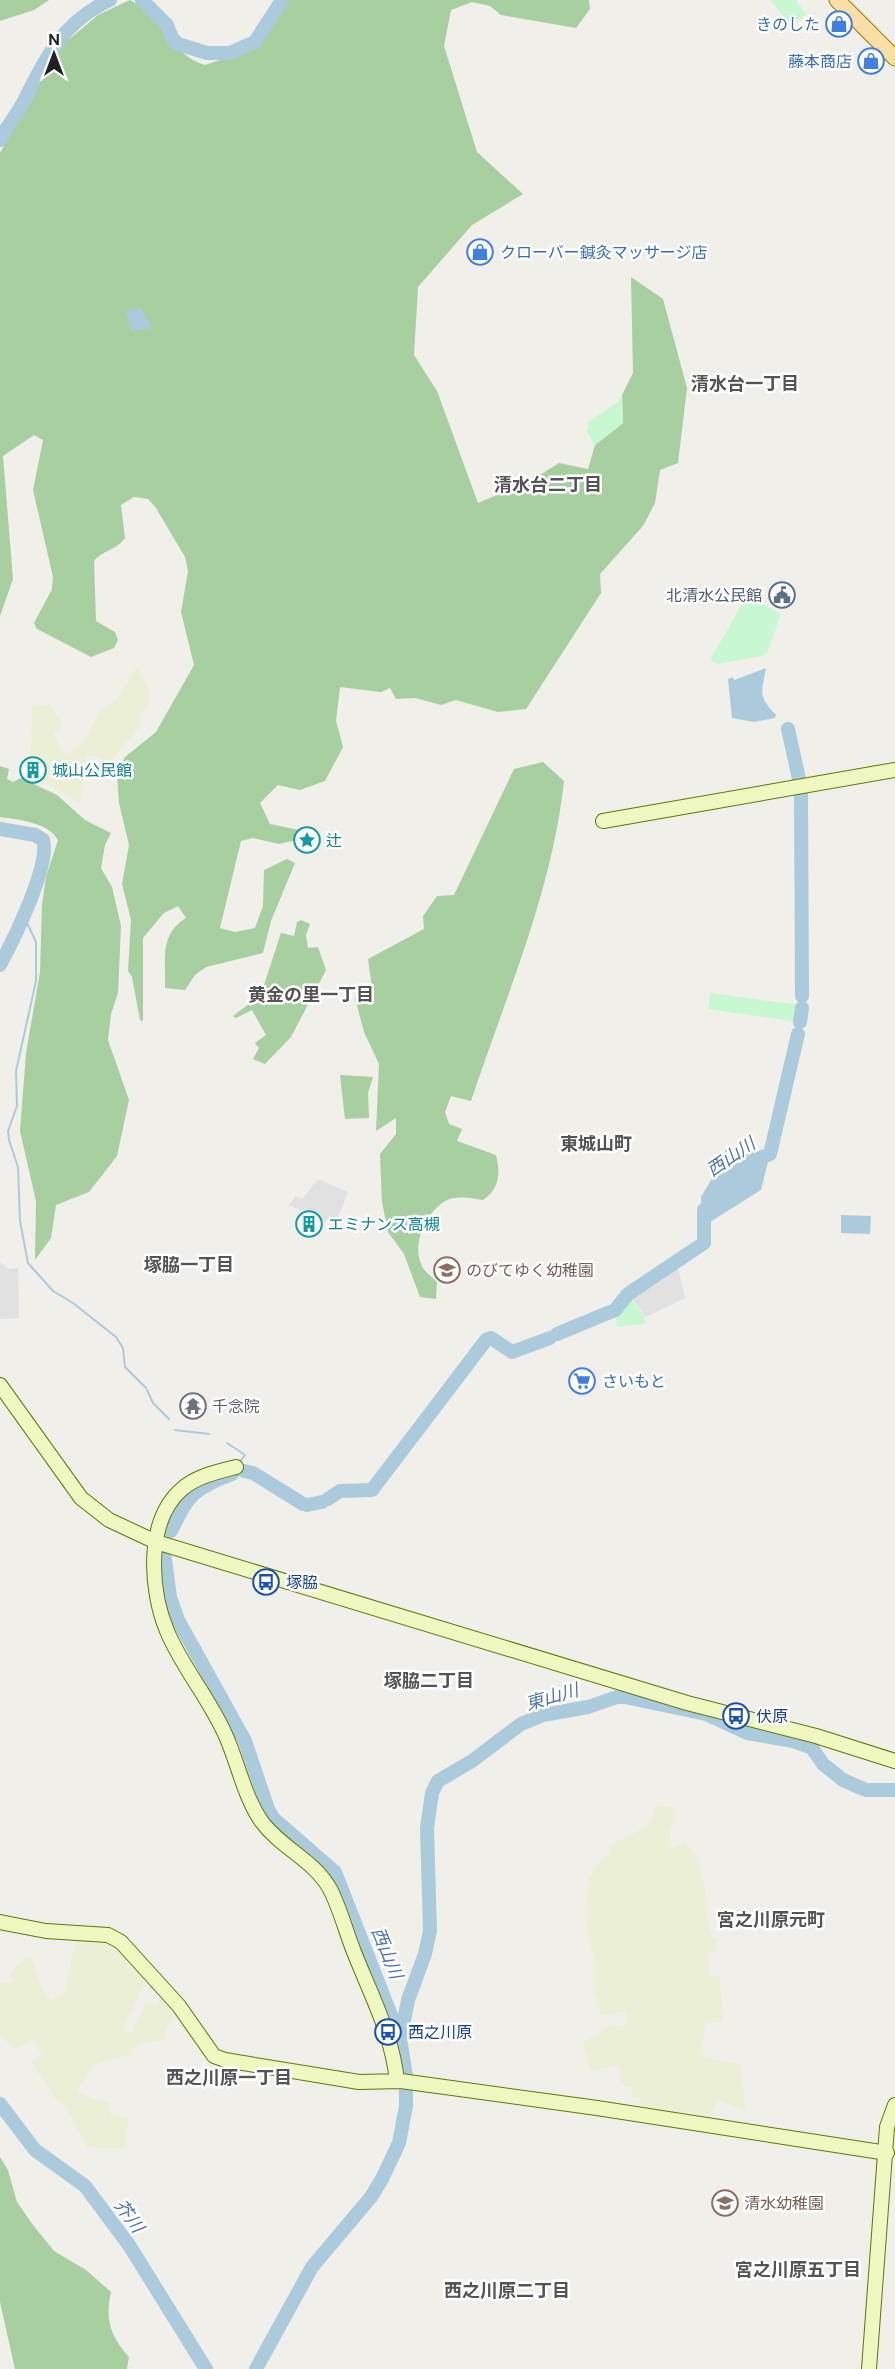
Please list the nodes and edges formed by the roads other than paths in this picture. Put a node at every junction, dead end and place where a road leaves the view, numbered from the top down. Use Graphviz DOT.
graph roads {
  1 [pos="837,0"];
  2 [pos="895,58"];
  3 [pos="895,770"];
  4 [pos="603,821"];
  5 [pos="0,1385"];
  6 [pos="236,1467"];
  7 [pos="156,1542"];
  8 [pos="895,1761"];
  9 [pos="0,1922"];
  10 [pos="399,2081"];
  11 [pos="895,2105"];
  12 [pos="887,2153"];
  13 [pos="868,2369"];
  1 -- 2 [label="main road"];
  3 -- 4 [label="street"];
  5 -- 7 [label="street"];
  6 -- 7 [label="street"];
  7 -- 8 [label="street"];
  7 -- 10 [label="street"];
  9 -- 10 [label="street"];
  10 -- 12 [label="street"];
  11 -- 12 [label="street"];
  12 -- 13 [label="street"];
}
